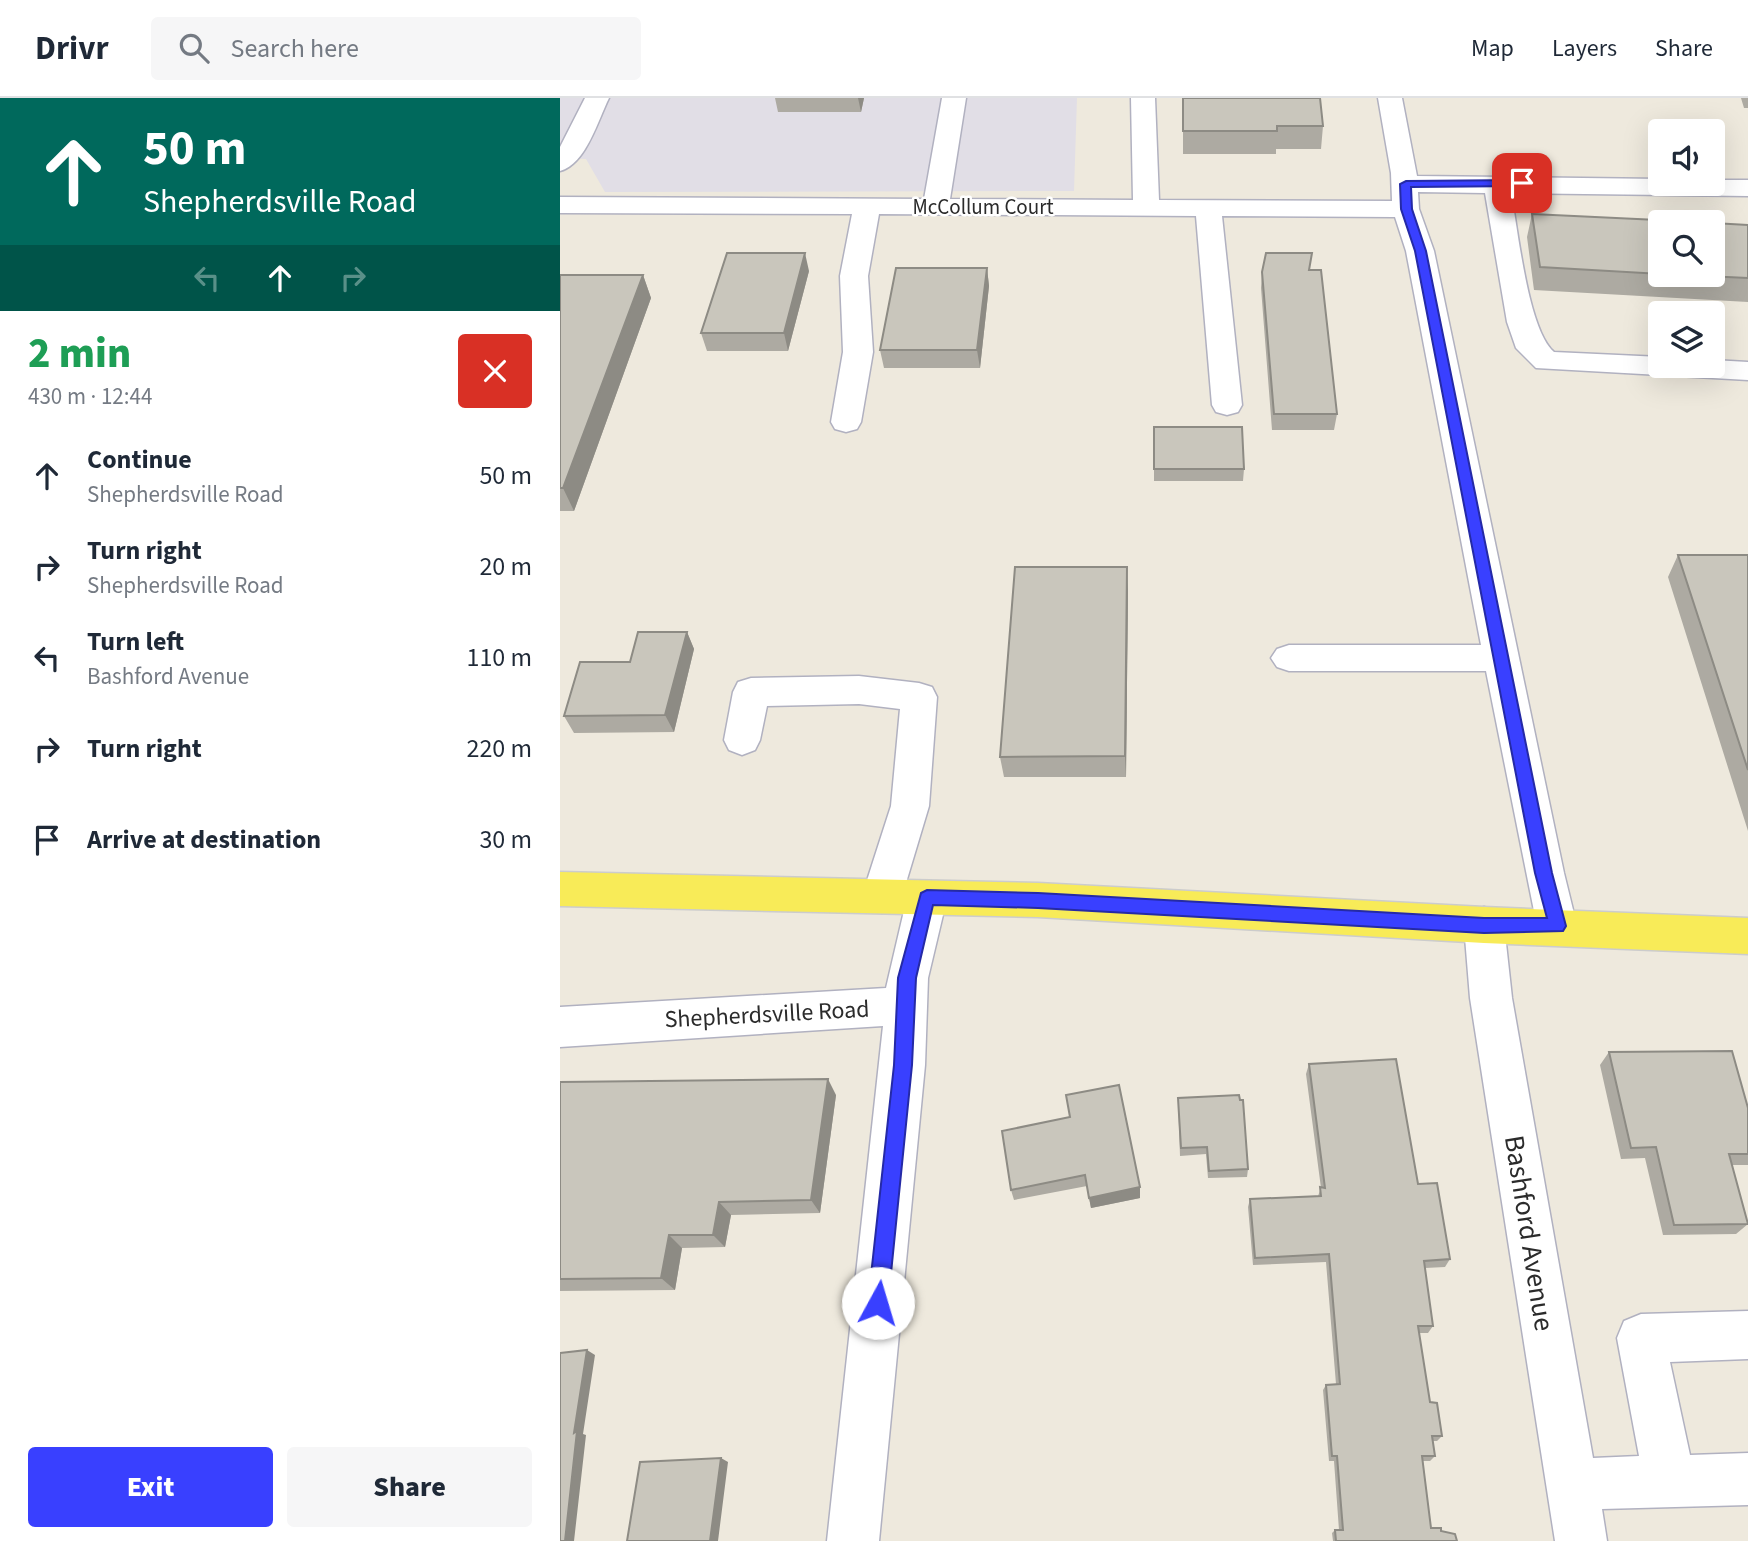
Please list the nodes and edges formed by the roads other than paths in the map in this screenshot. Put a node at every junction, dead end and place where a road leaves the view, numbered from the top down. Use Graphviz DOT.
graph roads {
  1 [pos="597,98"];
  2 [pos="954,98"];
  3 [pos="1143,98"];
  4 [pos="1390,98"];
  5 [pos="560,163"];
  6 [pos="1496,183"];
  7 [pos="1748,188"];
  8 [pos="1406,196"];
  9 [pos="560,205"];
  10 [pos="867,206"];
  11 [pos="936,206"];
  12 [pos="1146,207"];
  13 [pos="1208,208"];
  14 [pos="1748,371"];
  15 [pos="1227,405"];
  16 [pos="846,422"];
  17 [pos="1289,658"];
  18 [pos="1501,658"];
  19 [pos="742,740"];
  20 [pos="560,889"];
  21 [pos="882,896"];
  22 [pos="927,898"];
  23 [pos="1484,925"];
  24 [pos="1558,926"];
  25 [pos="1748,936"];
  26 [pos="905,1006"];
  27 [pos="560,1027"];
  28 [pos="1748,1335"];
  29 [pos="1748,1479"];
  30 [pos="1670,1481"];
  31 [pos="1572,1484"];
  32 [pos="853,1541"];
  33 [pos="1581,1541"];
  1 -- 5 [label="street"];
  2 -- 11 [label="street"];
  3 -- 12 [label="street"];
  4 -- 8 [label="street"];
  6 -- 7 [label="street, McCollum Court"];
  6 -- 8 [label="street, McCollum Court"];
  6 -- 14 [label="street"];
  8 -- 13 [label="street, McCollum Court"];
  8 -- 18 [label="street"];
  9 -- 10 [label="street, McCollum Court"];
  10 -- 11 [label="street, McCollum Court"];
  10 -- 16 [label="street"];
  11 -- 12 [label="street, McCollum Court"];
  12 -- 13 [label="street, McCollum Court"];
  13 -- 15 [label="street"];
  17 -- 18 [label="street"];
  18 -- 24 [label="street"];
  19 -- 21 [label="street"];
  20 -- 21 [label="main road"];
  21 -- 22 [label="main road"];
  22 -- 23 [label="main road"];
  22 -- 26 [label="street, Shepherdsville Road"];
  23 -- 24 [label="main road"];
  23 -- 31 [label="street, Bashford Avenue"];
  24 -- 25 [label="main road"];
  26 -- 27 [label="street, Shepherdsville Road"];
  26 -- 32 [label="street"];
  28 -- 30 [label="street"];
  29 -- 30 [label="street"];
  30 -- 31 [label="street"];
  31 -- 33 [label="street, Bashford Avenue"];
}
